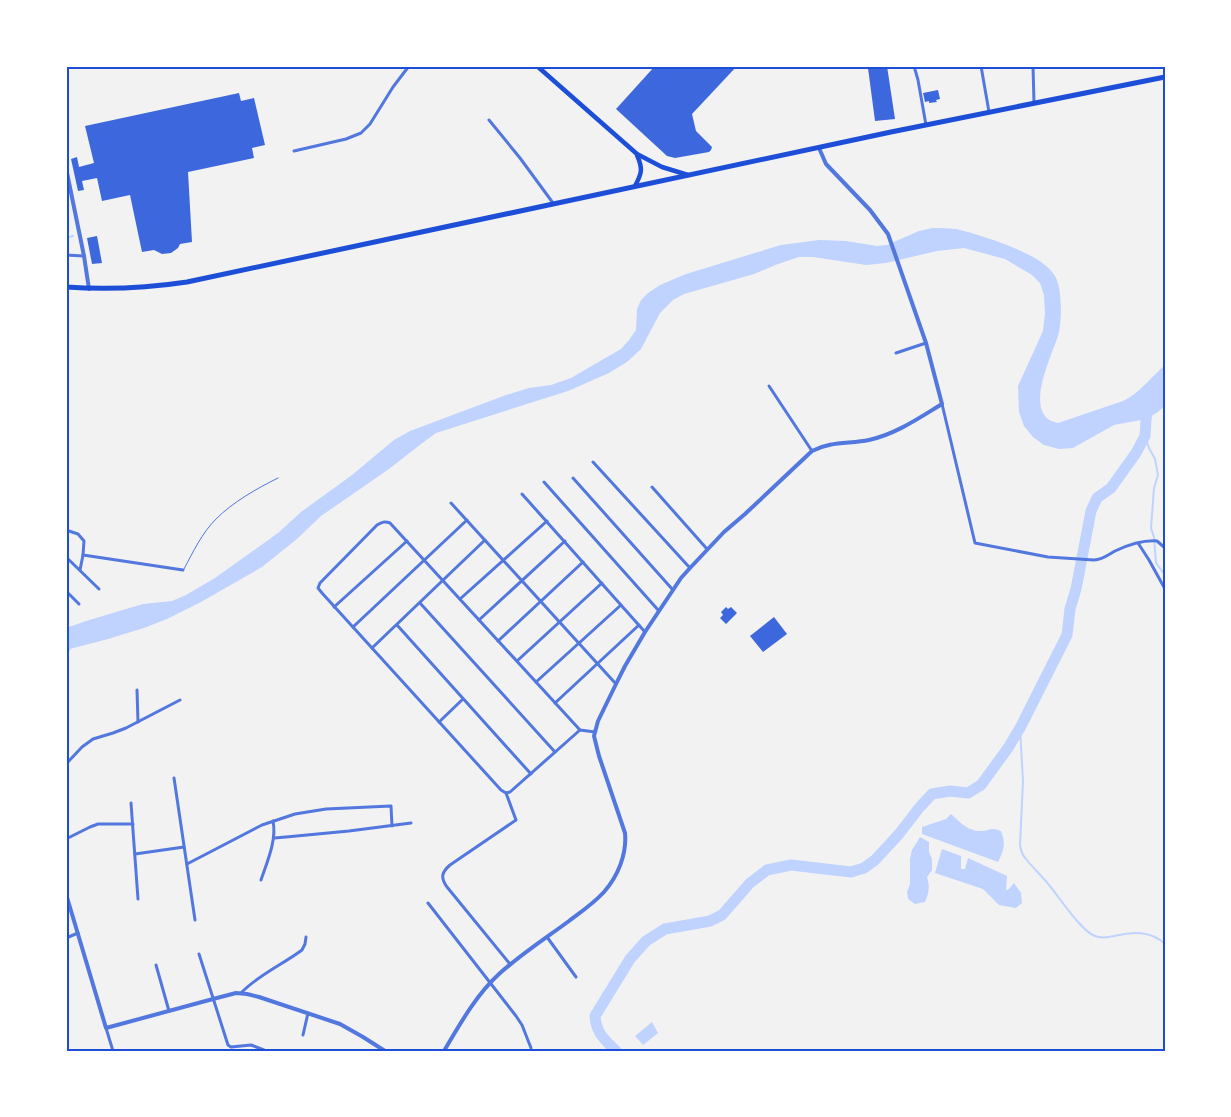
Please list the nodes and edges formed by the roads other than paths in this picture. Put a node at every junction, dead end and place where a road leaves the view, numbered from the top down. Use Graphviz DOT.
graph roads {
  1 [pos="409,66"];
  2 [pos="537,66"];
  3 [pos="914,66"];
  4 [pos="981,66"];
  5 [pos="1034,66"];
  6 [pos="1165,77"];
  7 [pos="1034,104"];
  8 [pos="989,112"];
  9 [pos="490,120"];
  10 [pos="926,125"];
  11 [pos="820,148"];
  12 [pos="294,151"];
  13 [pos="637,154"];
  14 [pos="66,168"];
  15 [pos="690,175"];
  16 [pos="635,186"];
  17 [pos="553,204"];
  18 [pos="66,255"];
  19 [pos="84,256"];
  20 [pos="66,287"];
  21 [pos="89,289"];
  22 [pos="926,344"];
  23 [pos="66,345"];
  24 [pos="66,352"];
  25 [pos="896,353"];
  26 [pos="769,386"];
  27 [pos="942,404"];
  28 [pos="812,450"];
  29 [pos="593,462"];
  30 [pos="278,478"];
  31 [pos="573,478"];
  32 [pos="544,482"];
  33 [pos="652,486"];
  34 [pos="522,494"];
  35 [pos="451,503"];
  36 [pos="466,520"];
  37 [pos="547,521"];
  38 [pos="66,530"];
  39 [pos="485,540"];
  40 [pos="407,541"];
  41 [pos="565,542"];
  42 [pos="1138,543"];
  43 [pos="1165,548"];
  44 [pos="707,549"];
  45 [pos="83,555"];
  46 [pos="66,557"];
  47 [pos="425,560"];
  48 [pos="503,560"];
  49 [pos="583,562"];
  50 [pos="690,568"];
  51 [pos="80,570"];
  52 [pos="183,570"];
  53 [pos="443,580"];
  54 [pos="522,580"];
  55 [pos="602,583"];
  56 [pos="99,589"];
  57 [pos="1165,589"];
  58 [pos="673,590"];
  59 [pos="66,591"];
  60 [pos="460,599"];
  61 [pos="541,601"];
  62 [pos="420,603"];
  63 [pos="79,604"];
  64 [pos="621,605"];
  65 [pos="334,607"];
  66 [pos="659,611"];
  67 [pos="479,620"];
  68 [pos="559,622"];
  69 [pos="397,625"];
  70 [pos="639,626"];
  71 [pos="353,628"];
  72 [pos="645,632"];
  73 [pos="498,641"];
  74 [pos="578,643"];
  75 [pos="372,648"];
  76 [pos="517,661"];
  77 [pos="597,664"];
  78 [pos="536,682"];
  79 [pos="616,684"];
  80 [pos="137,690"];
  81 [pos="463,699"];
  82 [pos="180,700"];
  83 [pos="555,703"];
  84 [pos="138,722"];
  85 [pos="439,722"];
  86 [pos="580,730"];
  87 [pos="595,732"];
  88 [pos="555,752"];
  89 [pos="66,764"];
  90 [pos="530,774"];
  91 [pos="174,778"];
  92 [pos="506,794"];
  93 [pos="131,803"];
  94 [pos="273,821"];
  95 [pos="412,823"];
  96 [pos="133,824"];
  97 [pos="392,826"];
  98 [pos="274,838"];
  99 [pos="66,839"];
  100 [pos="184,847"];
  101 [pos="135,854"];
  102 [pos="187,864"];
  103 [pos="261,880"];
  104 [pos="66,894"];
  105 [pos="138,899"];
  106 [pos="428,903"];
  107 [pos="195,920"];
  108 [pos="78,933"];
  109 [pos="306,937"];
  110 [pos="547,937"];
  111 [pos="66,938"];
  112 [pos="199,954"];
  113 [pos="156,965"];
  114 [pos="510,965"];
  115 [pos="576,976"];
  116 [pos="490,983"];
  117 [pos="241,994"];
  118 [pos="214,998"];
  119 [pos="169,1011"];
  120 [pos="308,1013"];
  121 [pos="106,1028"];
  122 [pos="303,1035"];
  123 [pos="531,1048"];
  124 [pos="264,1050"];
  125 [pos="113,1051"];
  126 [pos="385,1051"];
  127 [pos="444,1051"];
  1 -- 12 [label="street"];
  2 -- 13 [label="main road"];
  3 -- 10 [label="street"];
  4 -- 8 [label="street"];
  5 -- 7 [label="street"];
  6 -- 7 [label="highway"];
  7 -- 8 [label="highway"];
  8 -- 10 [label="highway"];
  9 -- 17 [label="street"];
  10 -- 11 [label="highway"];
  11 -- 15 [label="highway"];
  11 -- 22 [label="street"];
  13 -- 15 [label="main road"];
  13 -- 16 [label="main road"];
  14 -- 19 [label="street"];
  15 -- 16 [label="highway"];
  16 -- 17 [label="highway"];
  17 -- 21 [label="highway"];
  18 -- 19 [label="street"];
  19 -- 21 [label="street"];
  20 -- 21 [label="highway"];
  22 -- 25 [label="street"];
  22 -- 27 [label="street"];
  23 -- 24 [label="street"];
  26 -- 28 [label="street"];
  27 -- 28 [label="street"];
  27 -- 42 [label="street"];
  28 -- 44 [label="street"];
  29 -- 50 [label="street"];
  30 -- 52 [label="lane"];
  31 -- 58 [label="street"];
  32 -- 66 [label="street"];
  33 -- 44 [label="street"];
  34 -- 37 [label="street"];
  35 -- 36 [label="street"];
  36 -- 39 [label="street"];
  36 -- 47 [label="street"];
  37 -- 41 [label="street"];
  37 -- 48 [label="street"];
  38 -- 45 [label="street"];
  39 -- 48 [label="street"];
  39 -- 53 [label="street"];
  40 -- 47 [label="street"];
  40 -- 65 [label="street"];
  40 -- 65 [label="street"];
  41 -- 49 [label="street"];
  41 -- 54 [label="street"];
  42 -- 43 [label="street"];
  42 -- 57 [label="street"];
  44 -- 50 [label="street"];
  45 -- 51 [label="street"];
  45 -- 52 [label="street"];
  46 -- 51 [label="street"];
  47 -- 53 [label="street"];
  47 -- 71 [label="street"];
  48 -- 54 [label="street"];
  48 -- 60 [label="street"];
  49 -- 55 [label="street"];
  49 -- 61 [label="street"];
  50 -- 58 [label="street"];
  51 -- 56 [label="street"];
  53 -- 60 [label="street"];
  53 -- 62 [label="street"];
  54 -- 61 [label="street"];
  54 -- 67 [label="street"];
  55 -- 64 [label="street"];
  55 -- 68 [label="street"];
  58 -- 66 [label="street"];
  59 -- 63 [label="street"];
  60 -- 67 [label="street"];
  61 -- 68 [label="street"];
  61 -- 73 [label="street"];
  62 -- 69 [label="street"];
  62 -- 88 [label="street"];
  64 -- 70 [label="street"];
  64 -- 74 [label="street"];
  65 -- 71 [label="street"];
  66 -- 72 [label="street"];
  67 -- 73 [label="street"];
  68 -- 74 [label="street"];
  68 -- 76 [label="street"];
  69 -- 75 [label="street"];
  69 -- 81 [label="street"];
  70 -- 72 [label="street"];
  70 -- 77 [label="street"];
  71 -- 75 [label="street"];
  72 -- 79 [label="street"];
  73 -- 76 [label="street"];
  74 -- 77 [label="street"];
  74 -- 78 [label="street"];
  75 -- 85 [label="street"];
  76 -- 78 [label="street"];
  77 -- 79 [label="street"];
  77 -- 83 [label="street"];
  78 -- 83 [label="street"];
  79 -- 87 [label="street"];
  80 -- 84 [label="street"];
  81 -- 85 [label="street"];
  81 -- 90 [label="street"];
  82 -- 84 [label="street"];
  83 -- 86 [label="street"];
  84 -- 89 [label="street"];
  85 -- 92 [label="street"];
  86 -- 87 [label="street"];
  86 -- 88 [label="street"];
  87 -- 110 [label="street"];
  88 -- 90 [label="street"];
  90 -- 92 [label="street"];
  91 -- 100 [label="street"];
  92 -- 114 [label="street"];
  93 -- 96 [label="street"];
  94 -- 97 [label="street"];
  94 -- 98 [label="street"];
  94 -- 102 [label="street"];
  95 -- 97 [label="street"];
  96 -- 99 [label="street"];
  96 -- 101 [label="street"];
  97 -- 98 [label="street"];
  98 -- 103 [label="street"];
  100 -- 101 [label="street"];
  100 -- 102 [label="street"];
  101 -- 105 [label="street"];
  102 -- 107 [label="street"];
  104 -- 108 [label="street"];
  106 -- 116 [label="street"];
  108 -- 111 [label="street"];
  108 -- 121 [label="street"];
  109 -- 117 [label="street"];
  110 -- 114 [label="street"];
  110 -- 115 [label="street"];
  112 -- 118 [label="street"];
  113 -- 119 [label="street"];
  114 -- 116 [label="street"];
  116 -- 123 [label="street"];
  116 -- 127 [label="street"];
  117 -- 118 [label="street"];
  117 -- 120 [label="street"];
  118 -- 119 [label="street"];
  118 -- 124 [label="street"];
  119 -- 121 [label="street"];
  120 -- 122 [label="street"];
  120 -- 126 [label="street"];
  121 -- 125 [label="street"];
}
